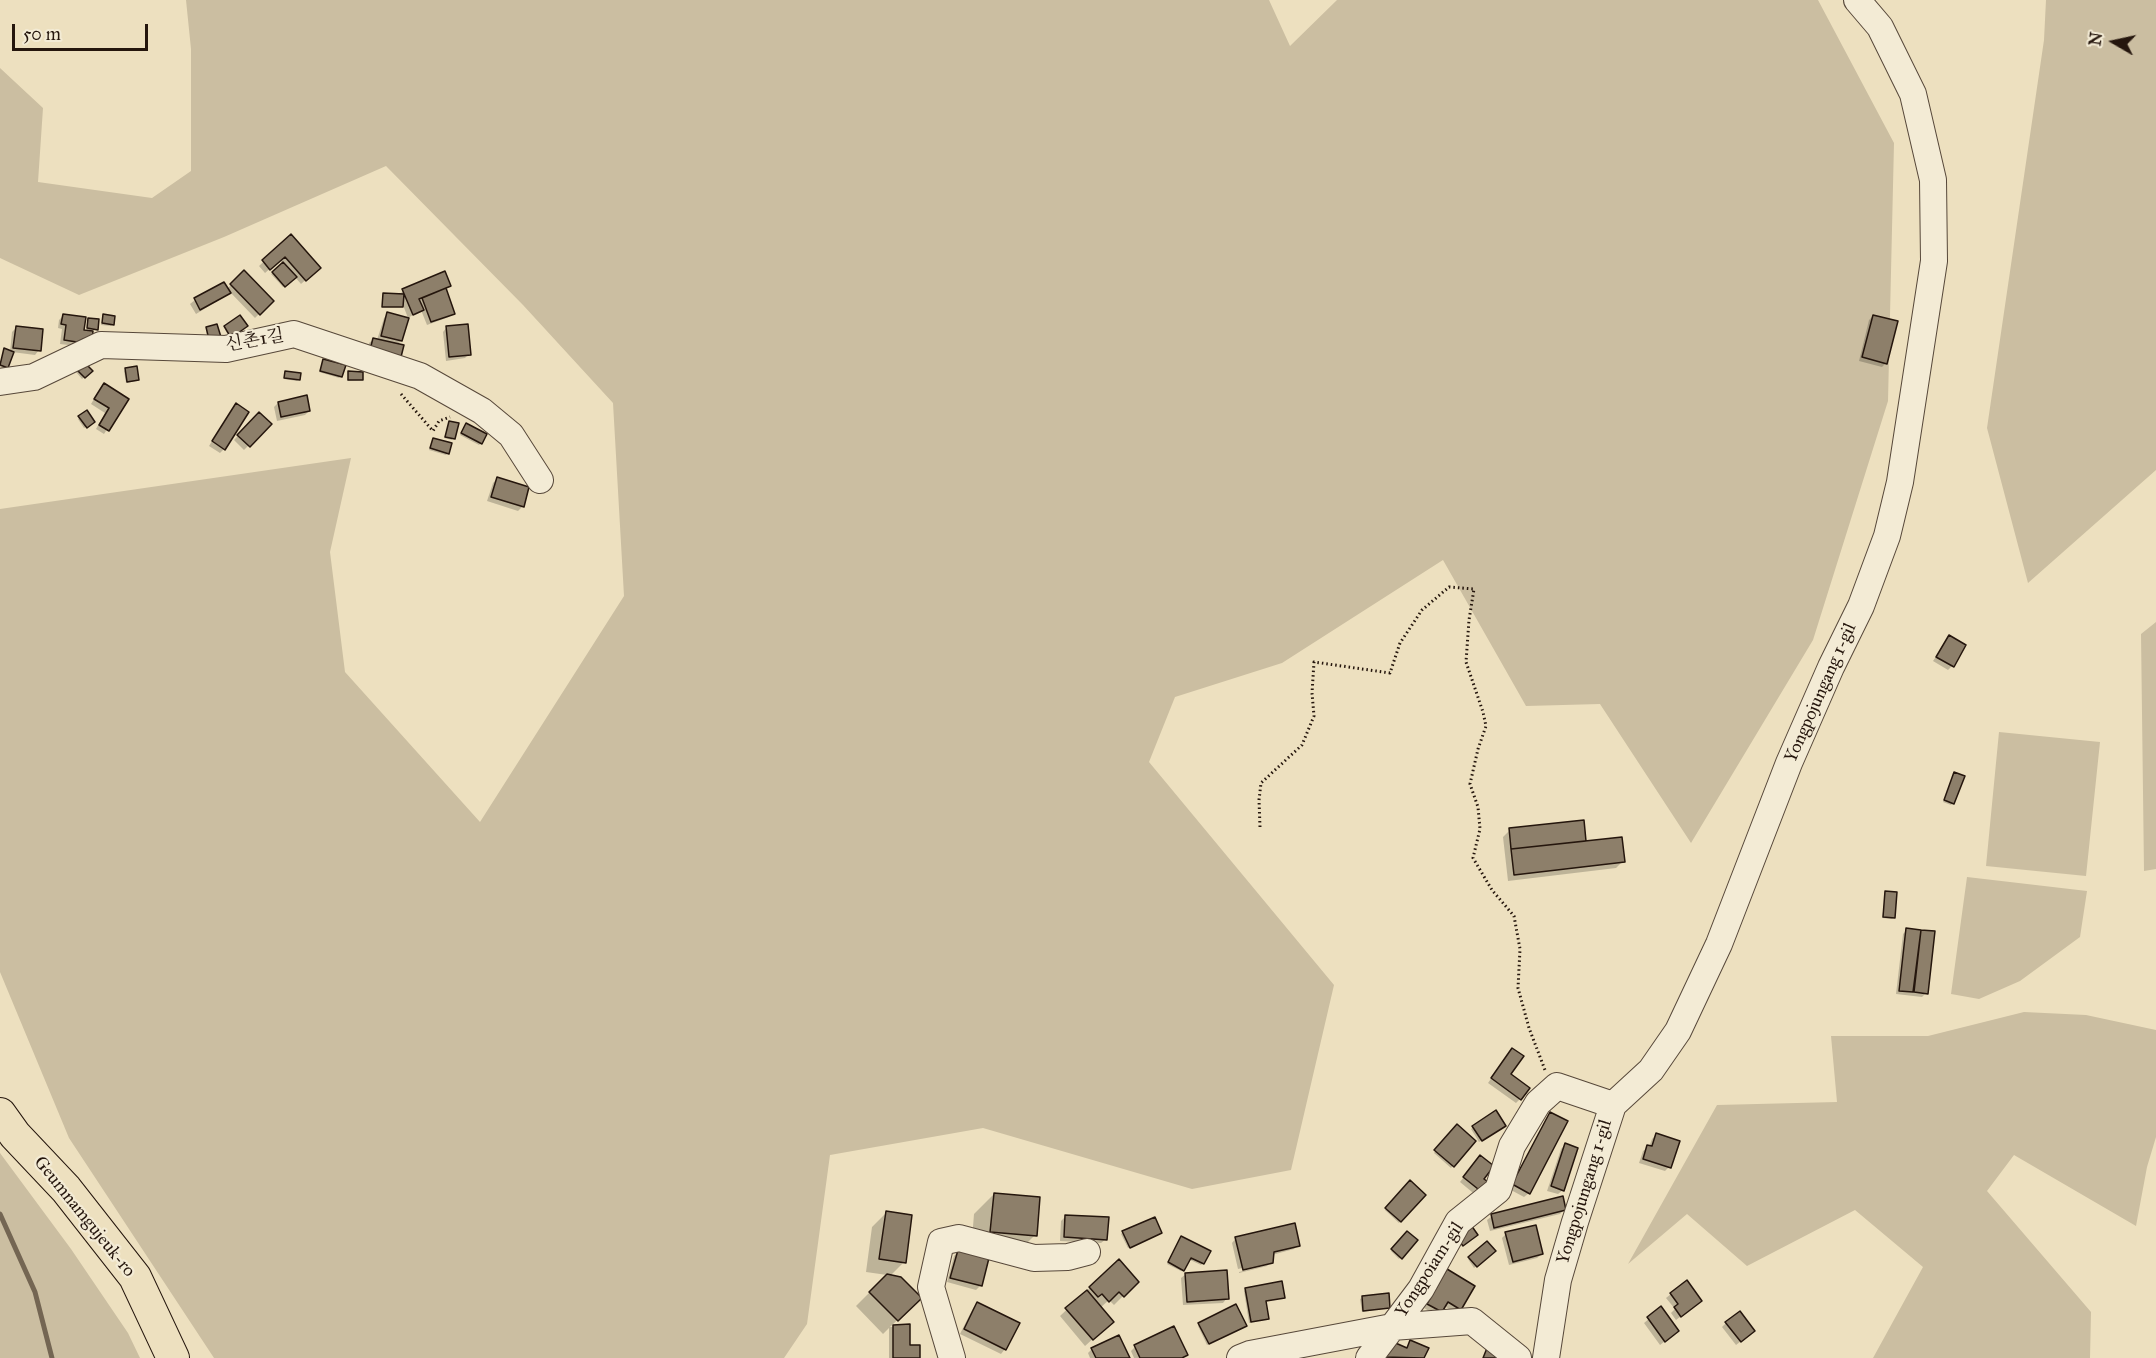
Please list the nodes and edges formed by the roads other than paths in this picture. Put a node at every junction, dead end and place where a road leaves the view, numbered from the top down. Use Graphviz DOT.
graph roads {
  1 [pos="1857,0"];
  2 [pos="0,382"];
  3 [pos="540,480"];
  4 [pos="1613,1105"];
  5 [pos="0,1114"];
  6 [pos="1087,1252"];
  7 [pos="1392,1327"];
  8 [pos="173,1358"];
  9 [pos="952,1358"];
  10 [pos="1240,1358"];
  11 [pos="1369,1358"];
  12 [pos="1518,1358"];
  13 [pos="1545,1358"];
  1 -- 4 [label="street, Yongpojungang 1-gil"];
  2 -- 3 [label="street, 신촌1길"];
  4 -- 7 [label="street, Yongpoiam-gil"];
  4 -- 13 [label="street, Yongpojungang 1-gil"];
  5 -- 8 [label="main road, Geumnamgujeuk-ro"];
  6 -- 9 [label="street"];
  7 -- 10 [label="street"];
  7 -- 11 [label="street, Yongpoiam-gil"];
  7 -- 12 [label="street"];
}
